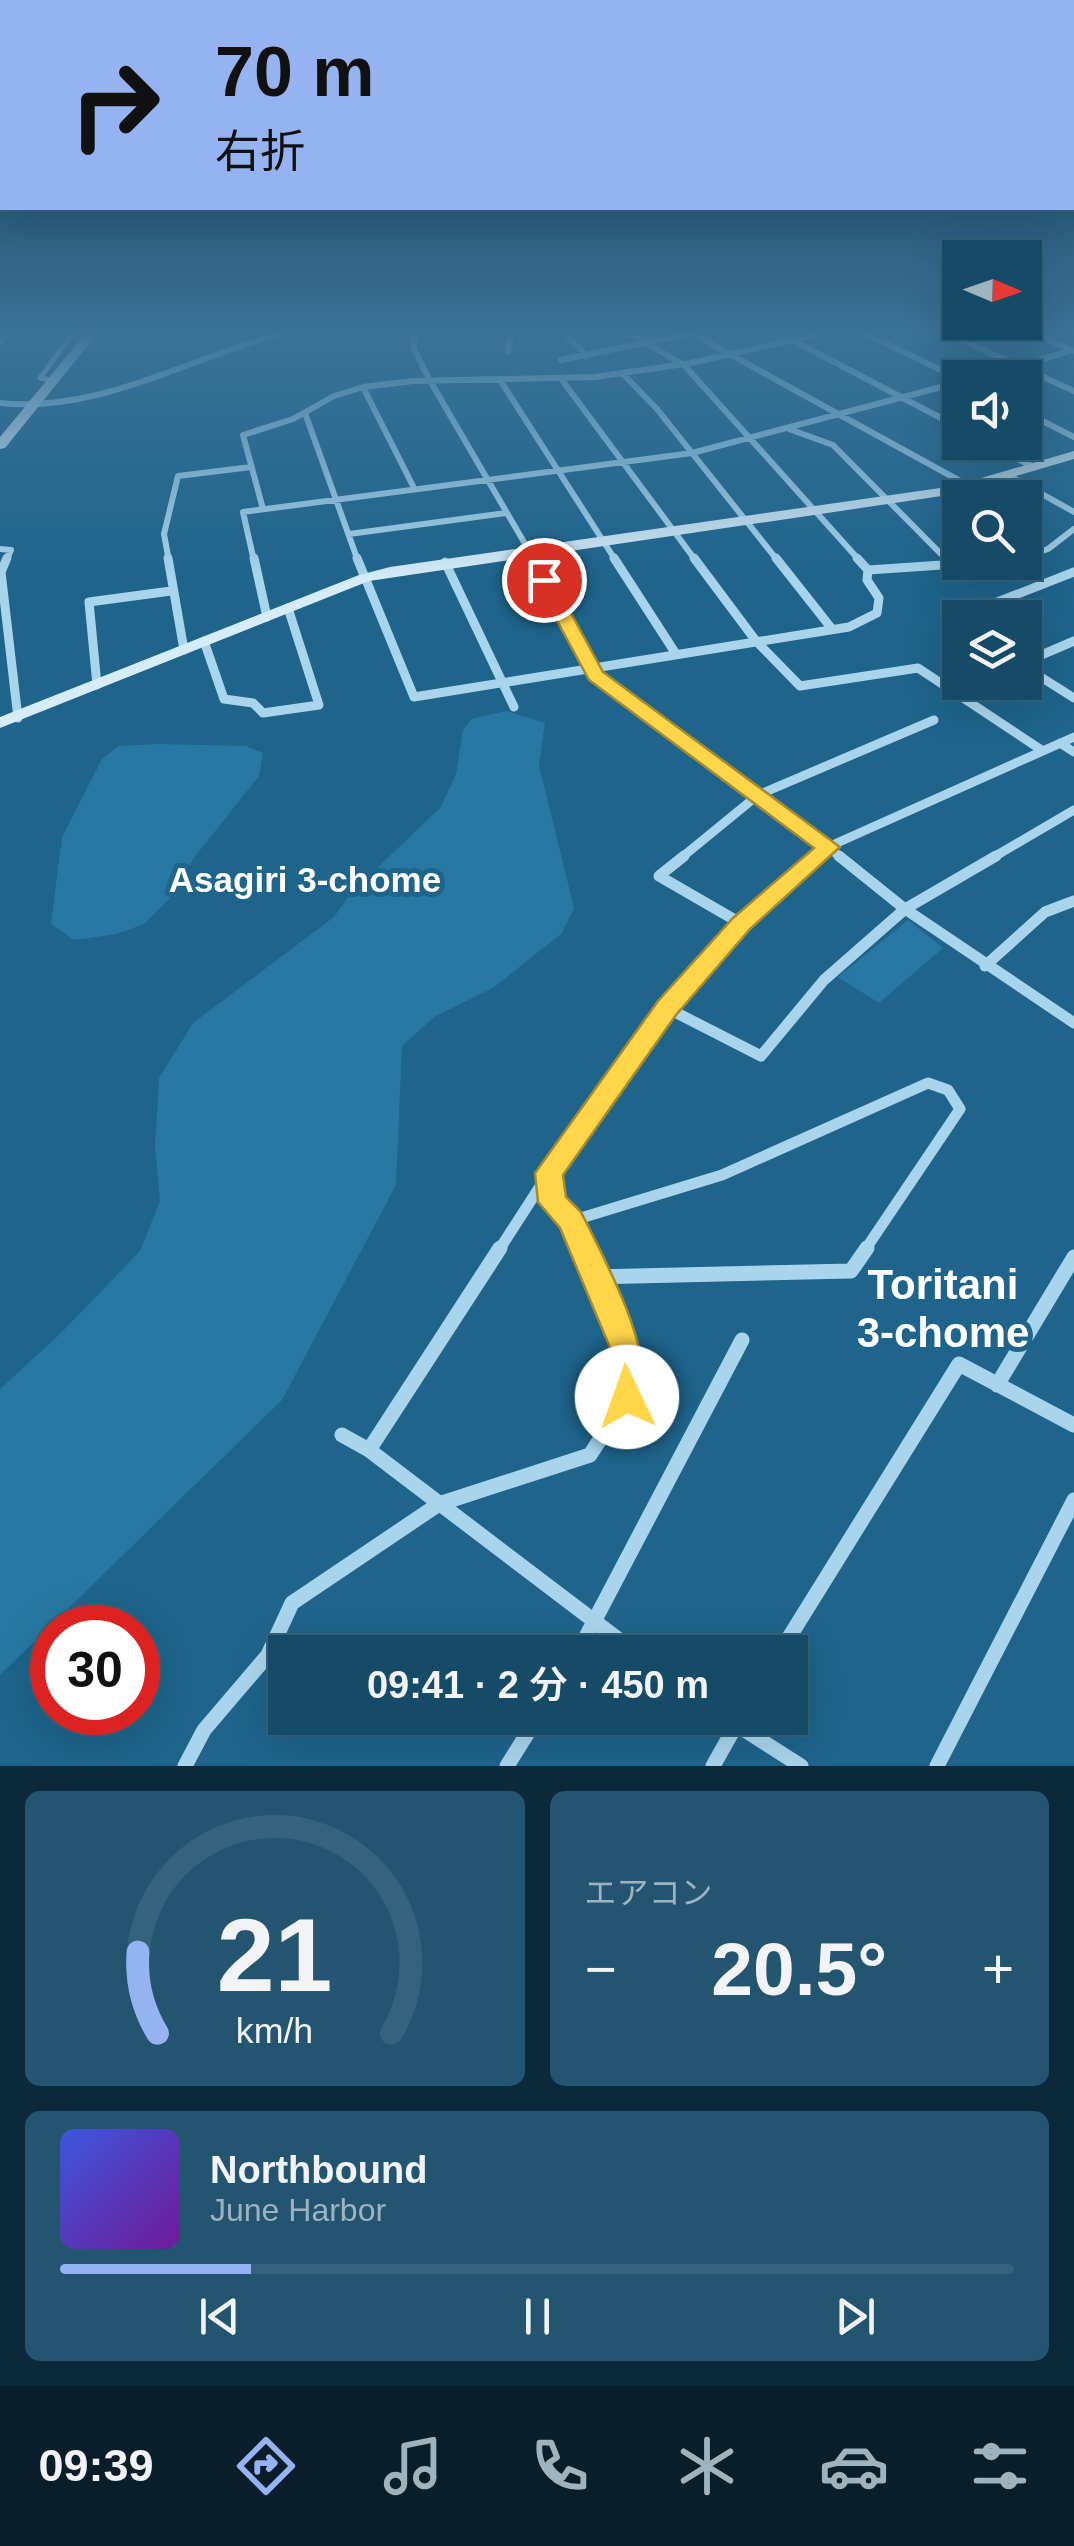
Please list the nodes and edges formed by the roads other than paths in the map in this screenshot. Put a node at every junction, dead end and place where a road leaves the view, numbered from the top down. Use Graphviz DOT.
graph roads {
  1 [pos="21,416"];
  2 [pos="293,416"];
  3 [pos="307,416"];
  4 [pos="378,416"];
  5 [pos="451,416"];
  6 [pos="523,416"];
  7 [pos="590,416"];
  8 [pos="661,416"];
  9 [pos="731,416"];
  10 [pos="838,416"];
  11 [pos="840,416"];
  12 [pos="1042,421"];
  13 [pos="788,429"];
  14 [pos="1074,437"];
  15 [pos="752,440"];
  16 [pos="0,445"];
  17 [pos="692,453"];
  18 [pos="1074,455"];
  19 [pos="1021,460"];
  20 [pos="625,462"];
  21 [pos="251,467"];
  22 [pos="1034,467"];
  23 [pos="557,470"];
  24 [pos="1008,475"];
  25 [pos="487,479"];
  26 [pos="945,480"];
  27 [pos="994,480"];
  28 [pos="414,488"];
  29 [pos="942,494"];
  30 [pos="337,500"];
  31 [pos="890,500"];
  32 [pos="263,509"];
  33 [pos="817,509"];
  34 [pos="1074,512"];
  35 [pos="506,513"];
  36 [pos="746,519"];
  37 [pos="676,529"];
  38 [pos="1074,530"];
  39 [pos="349,534"];
  40 [pos="604,540"];
  41 [pos="0,549"];
  42 [pos="528,550"];
  43 [pos="1042,550"];
  44 [pos="942,554"];
  45 [pos="445,562"];
  46 [pos="942,565"];
  47 [pos="868,570"];
  48 [pos="1074,572"];
  49 [pos="364,578"];
  50 [pos="171,592"];
  51 [pos="1004,600"];
  52 [pos="288,608"];
  53 [pos="266,616"];
  54 [pos="832,629"];
  55 [pos="204,641"];
  56 [pos="756,641"];
  57 [pos="1074,641"];
  58 [pos="184,650"];
  59 [pos="676,654"];
  60 [pos="1042,656"];
  61 [pos="590,668"];
  62 [pos="1042,676"];
  63 [pos="502,681"];
  64 [pos="96,685"];
  65 [pos="1074,698"];
  66 [pos="514,707"];
  67 [pos="18,718"];
  68 [pos="934,720"];
  69 [pos="0,723"];
  70 [pos="1074,737"];
  71 [pos="1060,744"];
  72 [pos="1043,752"];
  73 [pos="1074,752"];
  74 [pos="758,794"];
  75 [pos="1074,810"];
  76 [pos="828,847"];
  77 [pos="1074,901"];
  78 [pos="905,909"];
  79 [pos="742,924"];
  80 [pos="985,966"];
  81 [pos="667,1008"];
  82 [pos="1074,1023"];
  83 [pos="549,1173"];
  84 [pos="571,1220"];
  85 [pos="1074,1257"];
  86 [pos="592,1278"];
  87 [pos="742,1340"];
  88 [pos="997,1385"];
  89 [pos="1074,1425"];
  90 [pos="342,1435"];
  91 [pos="369,1450"];
  92 [pos="1074,1500"];
  93 [pos="439,1504"];
  94 [pos="595,1624"];
  95 [pos="588,1635"];
  96 [pos="611,1635"];
  97 [pos="791,1635"];
  98 [pos="526,1735"];
  99 [pos="727,1735"];
  100 [pos="756,1735"];
  101 [pos="184,1766"];
  102 [pos="507,1766"];
  103 [pos="713,1766"];
  104 [pos="801,1766"];
  105 [pos="937,1766"];
  1 -- 16 [label="street"];
  2 -- 21 [label="street"];
  3 -- 30 [label="street"];
  4 -- 28 [label="street"];
  5 -- 25 [label="street"];
  6 -- 23 [label="street"];
  7 -- 20 [label="street"];
  8 -- 17 [label="street"];
  9 -- 15 [label="street"];
  10 -- 13 [label="street"];
  11 -- 26 [label="street"];
  12 -- 14 [label="street"];
  13 -- 15 [label="street"];
  13 -- 31 [label="street"];
  15 -- 17 [label="street"];
  15 -- 33 [label="street"];
  17 -- 20 [label="street"];
  17 -- 36 [label="street"];
  18 -- 22 [label="street"];
  19 -- 22 [label="street"];
  20 -- 23 [label="street"];
  20 -- 37 [label="street"];
  21 -- 32 [label="street"];
  21 -- 50 [label="street"];
  22 -- 24 [label="street"];
  23 -- 25 [label="street"];
  23 -- 40 [label="street"];
  24 -- 27 [label="street"];
  24 -- 34 [label="street"];
  25 -- 28 [label="street"];
  25 -- 35 [label="street"];
  28 -- 30 [label="street"];
  29 -- 31 [label="street"];
  30 -- 32 [label="street"];
  30 -- 39 [label="street"];
  31 -- 33 [label="street"];
  31 -- 44 [label="street"];
  32 -- 53 [label="street"];
  33 -- 36 [label="street"];
  33 -- 47 [label="street"];
  35 -- 39 [label="street"];
  35 -- 42 [label="street"];
  36 -- 37 [label="street"];
  36 -- 54 [label="street"];
  37 -- 40 [label="street"];
  37 -- 56 [label="street"];
  38 -- 43 [label="street"];
  39 -- 49 [label="street"];
  40 -- 42 [label="street"];
  40 -- 59 [label="street"];
  41 -- 67 [label="street"];
  42 -- 45 [label="street"];
  42 -- 61 [label="street"];
  45 -- 49 [label="street"];
  45 -- 63 [label="street"];
  46 -- 47 [label="street"];
  47 -- 54 [label="street"];
  48 -- 51 [label="street"];
  49 -- 52 [label="street"];
  49 -- 63 [label="street"];
  50 -- 58 [label="street"];
  50 -- 64 [label="street"];
  52 -- 53 [label="street"];
  52 -- 55 [label="street"];
  53 -- 55 [label="street"];
  54 -- 56 [label="street"];
  55 -- 58 [label="street"];
  56 -- 59 [label="street"];
  56 -- 72 [label="street"];
  57 -- 60 [label="street"];
  58 -- 64 [label="street"];
  59 -- 61 [label="street"];
  61 -- 63 [label="street"];
  61 -- 74 [label="street"];
  62 -- 65 [label="street"];
  63 -- 66 [label="street"];
  64 -- 67 [label="street"];
  67 -- 69 [label="street"];
  68 -- 74 [label="street"];
  70 -- 71 [label="street"];
  71 -- 72 [label="street"];
  71 -- 73 [label="street"];
  72 -- 76 [label="street"];
  74 -- 76 [label="street"];
  74 -- 79 [label="street"];
  75 -- 78 [label="street"];
  76 -- 78 [label="street"];
  76 -- 79 [label="street"];
  77 -- 80 [label="street"];
  78 -- 80 [label="street"];
  78 -- 81 [label="street"];
  79 -- 81 [label="street"];
  80 -- 82 [label="street"];
  81 -- 83 [label="street"];
  83 -- 84 [label="street"];
  83 -- 91 [label="street"];
  84 -- 86 [label="street"];
  84 -- 86 [label="street"];
  85 -- 88 [label="street"];
  86 -- 93 [label="street"];
  87 -- 94 [label="street"];
  88 -- 89 [label="street"];
  88 -- 97 [label="street"];
  90 -- 91 [label="street"];
  91 -- 93 [label="street"];
  92 -- 105 [label="street"];
  93 -- 94 [label="street"];
  93 -- 101 [label="street"];
  94 -- 95 [label="street"];
  94 -- 96 [label="street"];
  98 -- 102 [label="street"];
  99 -- 103 [label="street"];
  100 -- 104 [label="street"];
}
